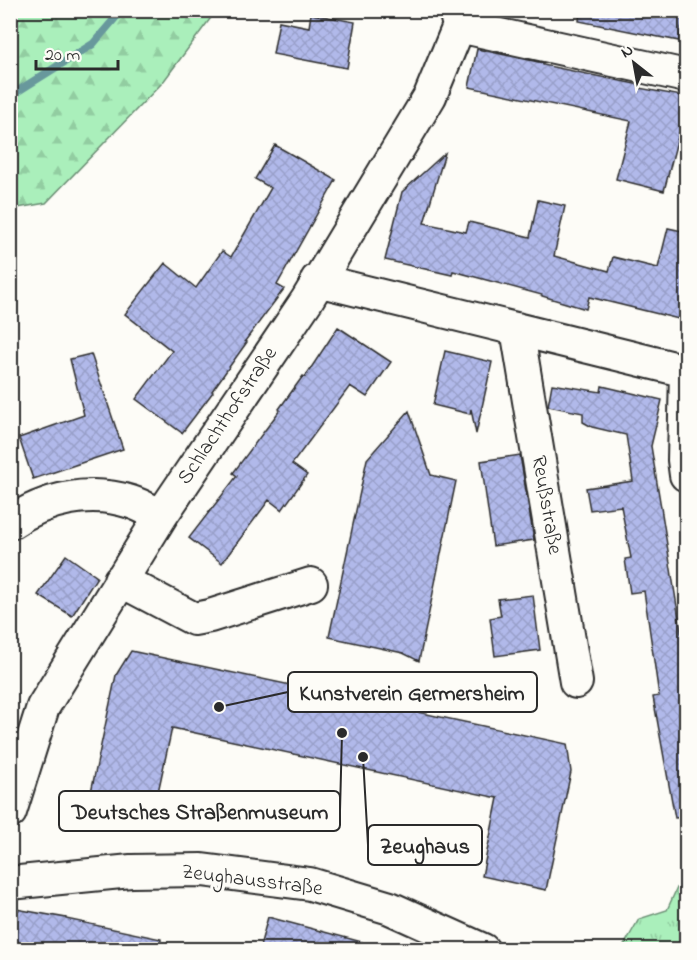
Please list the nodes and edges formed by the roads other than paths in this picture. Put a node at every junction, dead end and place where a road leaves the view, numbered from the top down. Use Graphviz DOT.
graph roads {
  1 [pos="457,18"];
  2 [pos="687,76"];
  3 [pos="318,280"];
  4 [pos="517,328"];
  5 [pos="686,371"];
  6 [pos="687,475"];
  7 [pos="161,516"];
  8 [pos="10,523"];
  9 [pos="120,580"];
  10 [pos="311,584"];
  11 [pos="576,681"];
  12 [pos="10,812"];
  13 [pos="10,883"];
  14 [pos="483,950"];
  1 -- 2 [label="street, Schlachthofstraße"];
  1 -- 3 [label="street, Schlachthofstraße"];
  3 -- 4 [label="street"];
  3 -- 7 [label="street, Schlachthofstraße"];
  4 -- 5 [label="street"];
  4 -- 11 [label="street, Reußstraße"];
  5 -- 6 [label="street"];
  7 -- 8 [label="street"];
  7 -- 9 [label="street, Schlachthofstraße"];
  9 -- 10 [label="street"];
  9 -- 12 [label="street, Schlachthofstraße"];
  13 -- 14 [label="street, Zeughausstraße"];
}
